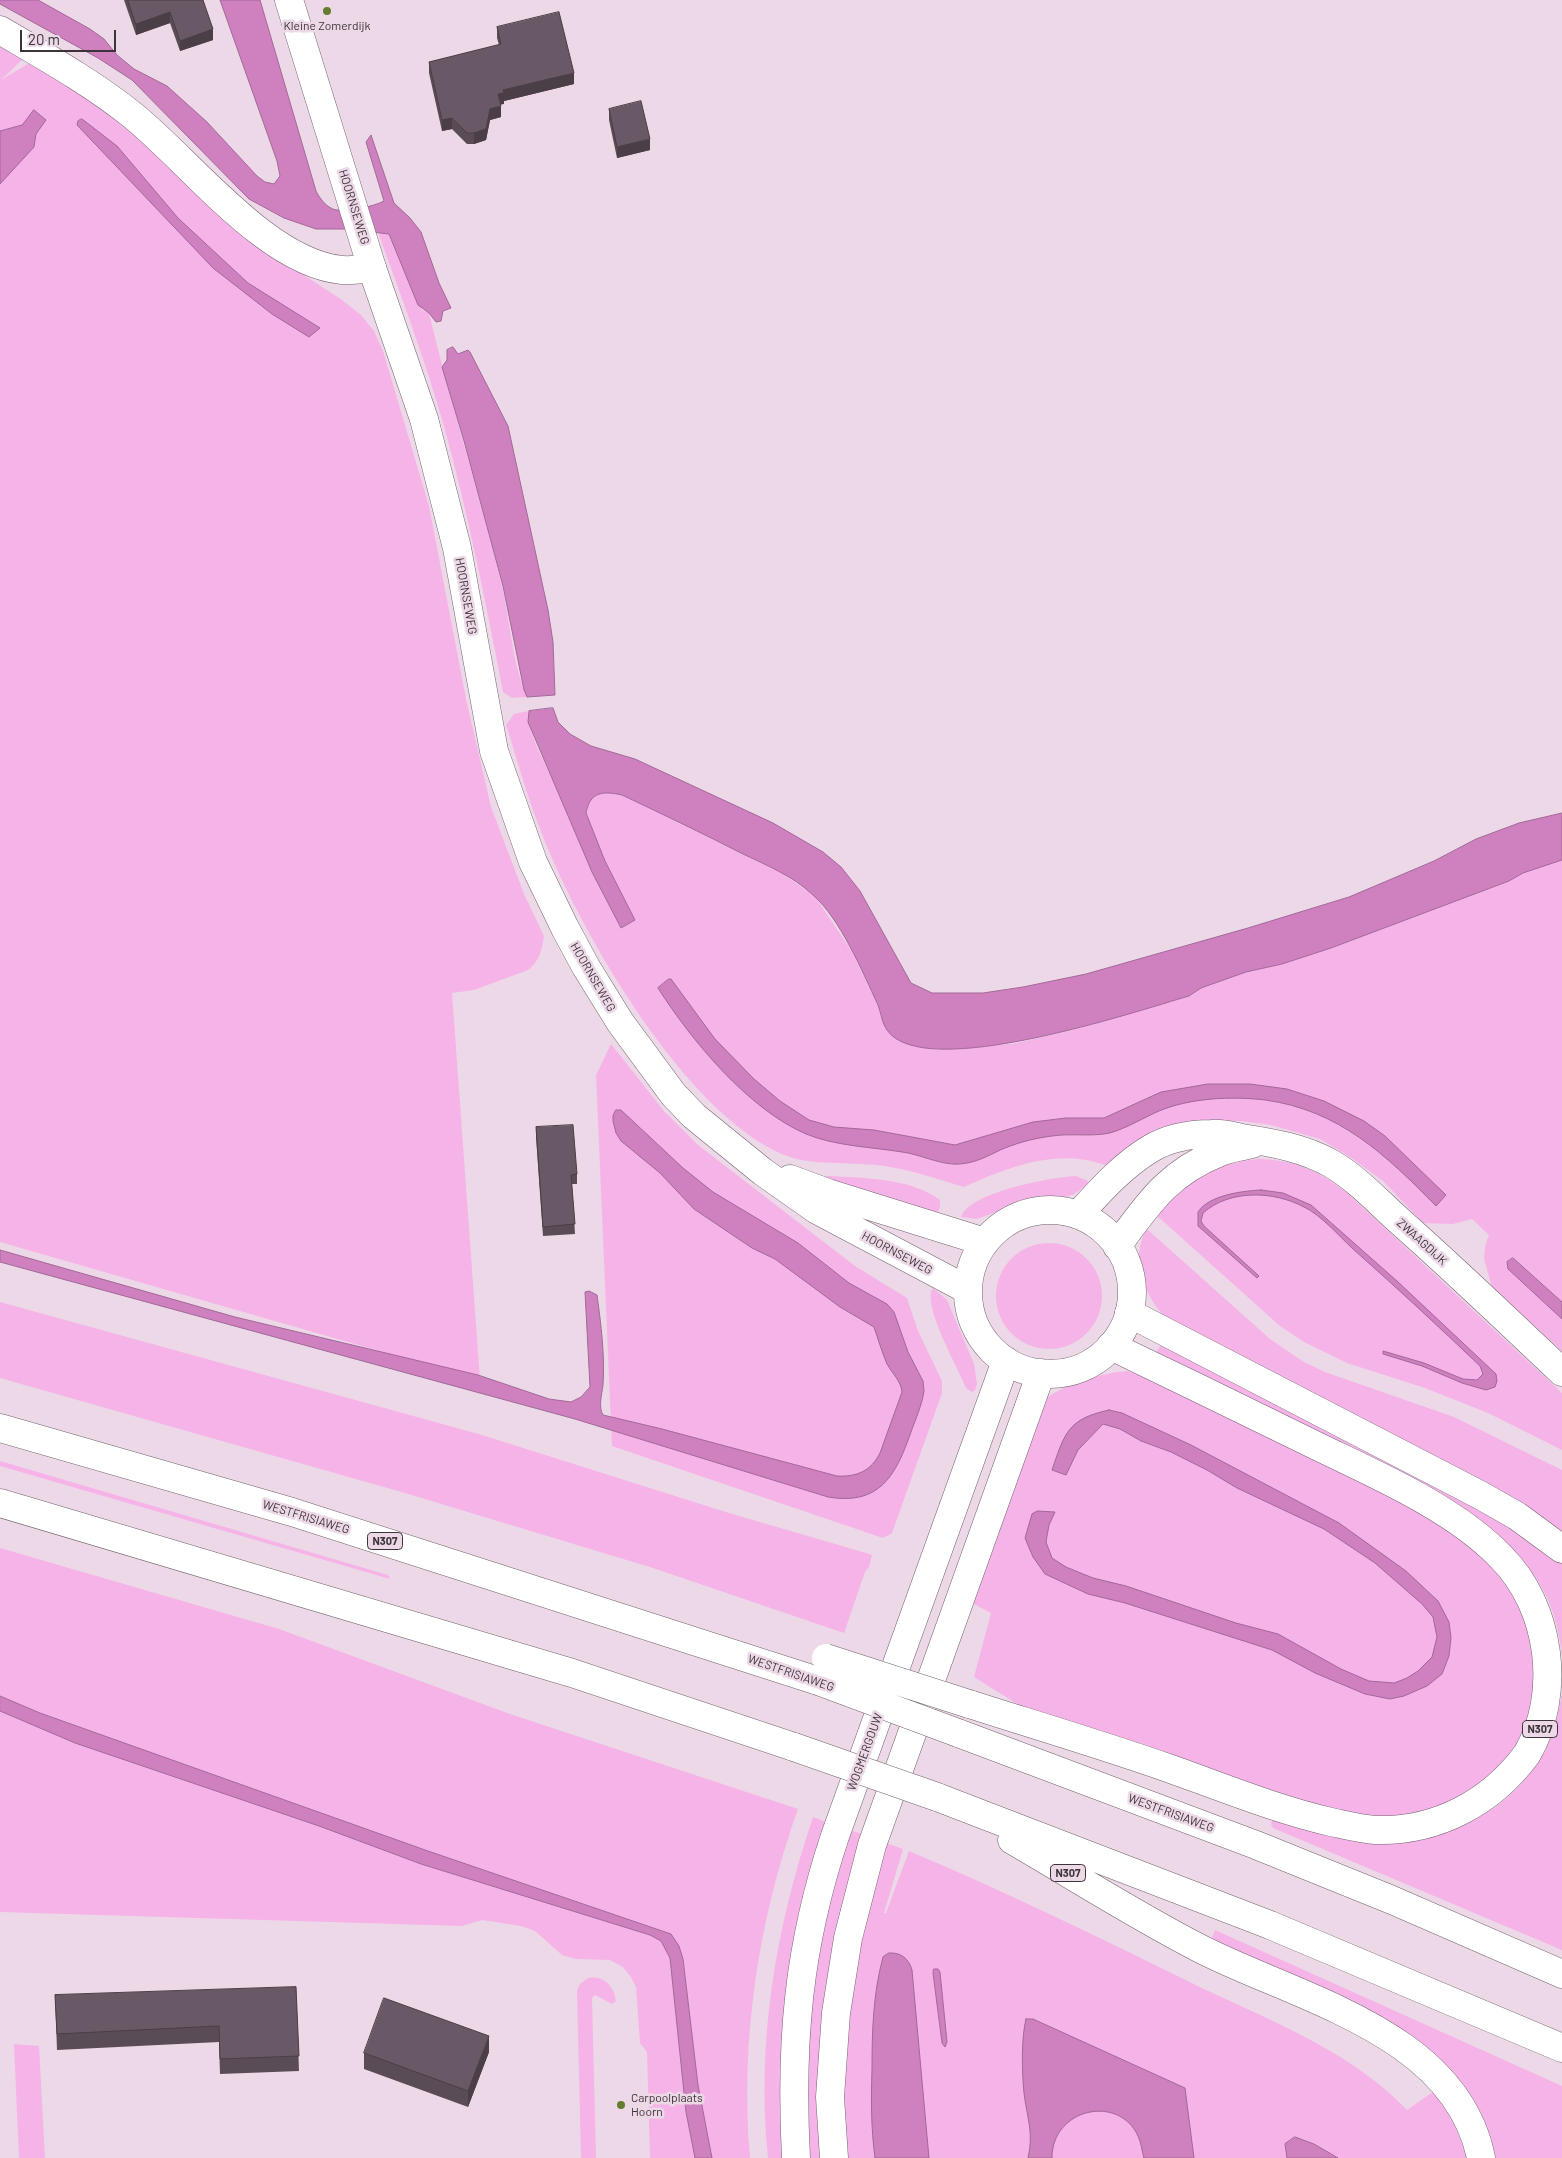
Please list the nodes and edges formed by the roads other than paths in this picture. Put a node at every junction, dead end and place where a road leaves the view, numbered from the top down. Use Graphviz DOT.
graph roads {
  1 [pos="289,0"];
  2 [pos="0,30"];
  3 [pos="372,268"];
  4 [pos="1263,1142"];
  5 [pos="728,1145"];
  6 [pos="1078,1215"];
  7 [pos="985,1242"];
  8 [pos="1117,1246"];
  9 [pos="968,1290"];
  10 [pos="1129,1313"];
  11 [pos="1111,1346"];
  12 [pos="1006,1360"];
  13 [pos="1562,1372"];
  14 [pos="1041,1373"];
  15 [pos="0,1428"];
  16 [pos="0,1503"];
  17 [pos="1562,1549"];
  18 [pos="822,1669"];
  19 [pos="937,1797"];
  20 [pos="1562,1974"];
  21 [pos="1562,2048"];
  22 [pos="796,2158"];
  23 [pos="834,2158"];
  24 [pos="1482,2158"];
  1 -- 3 [label="main road, HOORNSEWEG"];
  2 -- 3 [label="main road"];
  3 -- 5 [label="main road, HOORNSEWEG"];
  4 -- 6 [label="main road, ZWAAGDIJK"];
  4 -- 8 [label="main road, ZWAAGDIJK"];
  4 -- 13 [label="main road, ZWAAGDIJK"];
  5 -- 7 [label="main road, HOORNSEWEG"];
  5 -- 9 [label="main road, HOORNSEWEG"];
  6 -- 7 [label="main road"];
  6 -- 8 [label="main road"];
  7 -- 9 [label="main road"];
  8 -- 10 [label="main road"];
  9 -- 12 [label="main road"];
  10 -- 11 [label="main road"];
  10 -- 17 [label="main road"];
  11 -- 14 [label="main road"];
  11 -- 18 [label="main road, N307, bridge"];
  12 -- 14 [label="main road"];
  12 -- 22 [label="main road, WOGMERGOUW"];
  14 -- 23 [label="main road"];
  15 -- 18 [label="main road, WESTFRISIAWEG / N307"];
  16 -- 19 [label="main road, N307, bridge"];
  18 -- 20 [label="main road, WESTFRISIAWEG / N307, bridge"];
  19 -- 21 [label="main road, N307"];
  19 -- 24 [label="main road, N307"];
}
